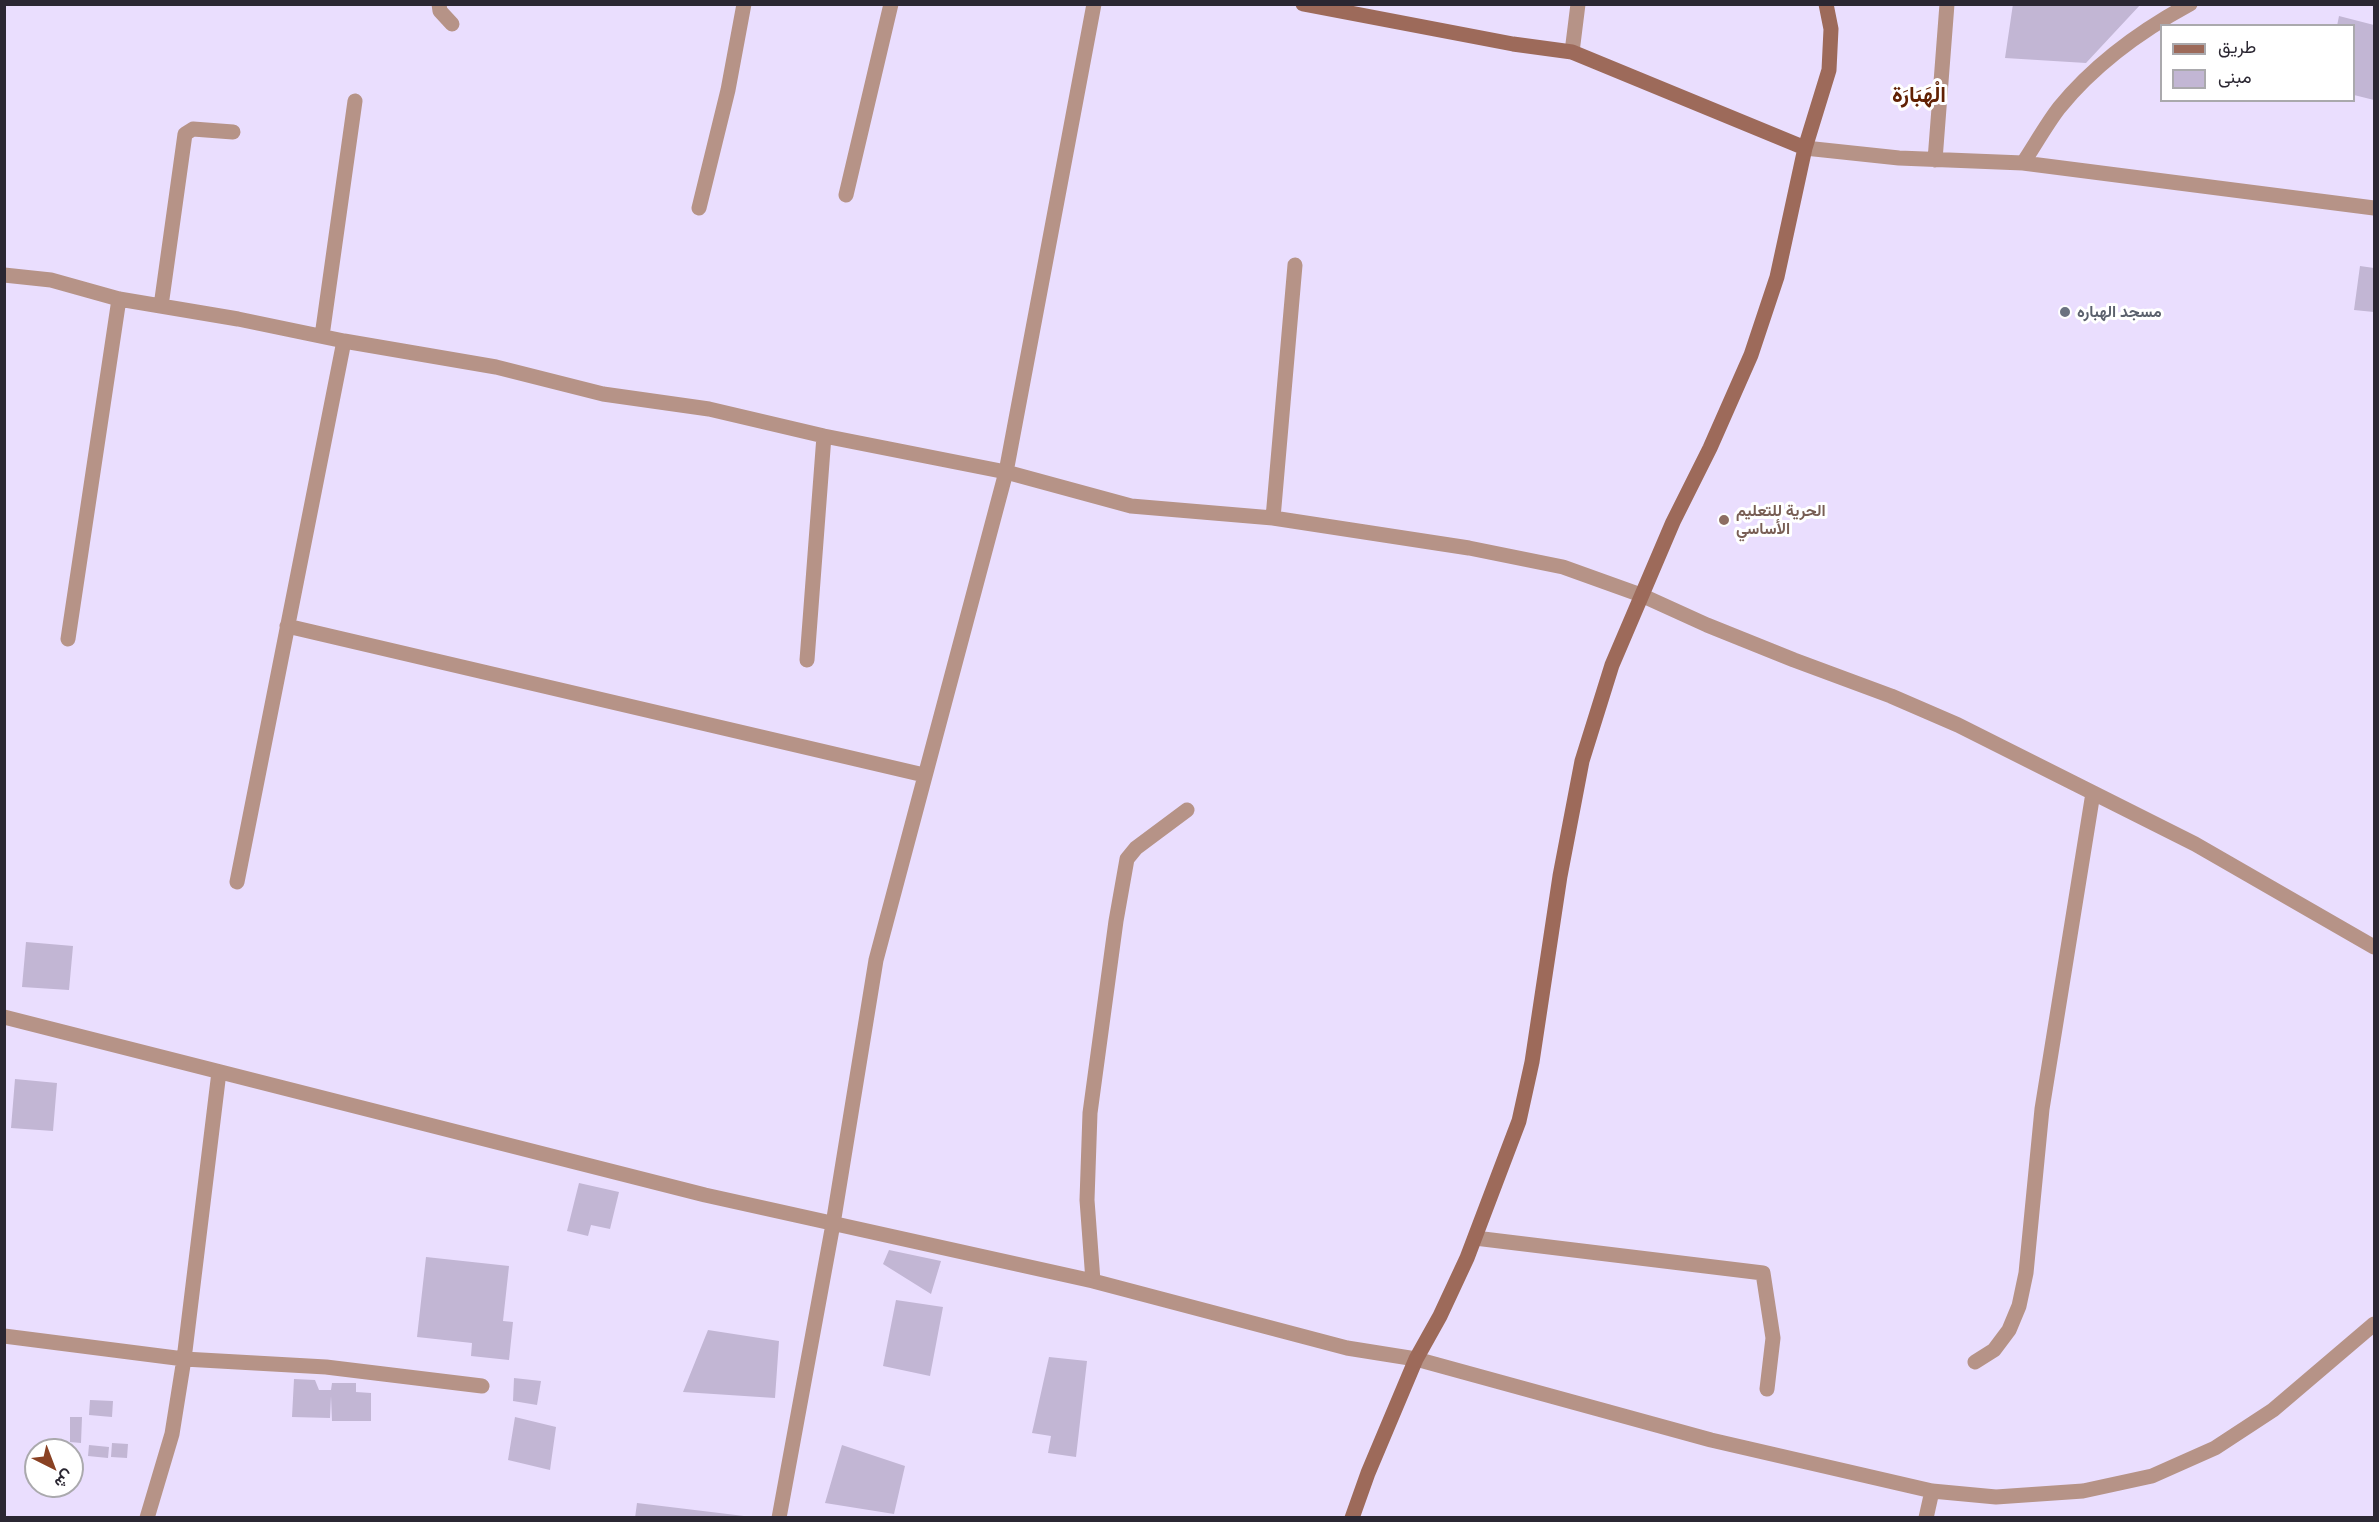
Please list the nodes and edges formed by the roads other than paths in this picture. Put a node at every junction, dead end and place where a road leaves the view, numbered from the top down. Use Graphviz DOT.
graph roads {
  1 [pos="439,4"];
  2 [pos="744,4"];
  3 [pos="891,4"];
  4 [pos="1094,4"];
  5 [pos="1304,4"];
  6 [pos="1578,4"];
  7 [pos="1826,4"];
  8 [pos="1947,4"];
  9 [pos="2187,5"];
  10 [pos="452,24"];
  11 [pos="1572,52"];
  12 [pos="355,101"];
  13 [pos="233,132"];
  14 [pos="1805,148"];
  15 [pos="1935,160"];
  16 [pos="2023,163"];
  17 [pos="846,195"];
  18 [pos="699,208"];
  19 [pos="2374,208"];
  20 [pos="1295,265"];
  21 [pos="4,275"];
  22 [pos="119,299"];
  23 [pos="161,306"];
  24 [pos="321,336"];
  25 [pos="344,341"];
  26 [pos="824,436"];
  27 [pos="1006,472"];
  28 [pos="1273,518"];
  29 [pos="1641,595"];
  30 [pos="287,626"];
  31 [pos="68,639"];
  32 [pos="807,660"];
  33 [pos="924,775"];
  34 [pos="2093,793"];
  35 [pos="1187,810"];
  36 [pos="237,882"];
  37 [pos="2374,947"];
  38 [pos="4,1017"];
  39 [pos="219,1072"];
  40 [pos="833,1224"];
  41 [pos="1475,1238"];
  42 [pos="1093,1281"];
  43 [pos="2374,1324"];
  44 [pos="4,1336"];
  45 [pos="184,1359"];
  46 [pos="1416,1359"];
  47 [pos="1975,1362"];
  48 [pos="482,1386"];
  49 [pos="1767,1389"];
  50 [pos="1932,1491"];
  51 [pos="147,1518"];
  52 [pos="779,1518"];
  53 [pos="1352,1518"];
  54 [pos="1926,1518"];
  1 -- 10 [label="street"];
  2 -- 18 [label="street"];
  3 -- 17 [label="street"];
  4 -- 27 [label="street"];
  5 -- 11 [label="street"];
  6 -- 11 [label="street"];
  7 -- 14 [label="street"];
  8 -- 15 [label="street"];
  9 -- 16 [label="street"];
  11 -- 14 [label="street"];
  12 -- 24 [label="street"];
  13 -- 23 [label="street"];
  14 -- 15 [label="street"];
  14 -- 29 [label="street"];
  15 -- 16 [label="street"];
  16 -- 19 [label="street"];
  20 -- 28 [label="street"];
  21 -- 22 [label="street"];
  22 -- 23 [label="street"];
  22 -- 31 [label="street"];
  23 -- 24 [label="street"];
  24 -- 25 [label="street"];
  25 -- 26 [label="street"];
  25 -- 30 [label="street"];
  26 -- 27 [label="street"];
  26 -- 32 [label="street"];
  27 -- 28 [label="street"];
  27 -- 33 [label="street"];
  28 -- 29 [label="street"];
  29 -- 34 [label="street"];
  29 -- 41 [label="street"];
  30 -- 33 [label="street"];
  30 -- 36 [label="street"];
  33 -- 40 [label="street"];
  34 -- 37 [label="street"];
  34 -- 47 [label="street"];
  35 -- 42 [label="street"];
  38 -- 39 [label="street"];
  39 -- 40 [label="street"];
  39 -- 45 [label="street"];
  40 -- 42 [label="street"];
  40 -- 52 [label="street"];
  41 -- 46 [label="street"];
  41 -- 49 [label="street"];
  42 -- 46 [label="street"];
  43 -- 50 [label="street"];
  44 -- 45 [label="street"];
  45 -- 48 [label="street"];
  45 -- 51 [label="street"];
  46 -- 50 [label="street"];
  46 -- 53 [label="street"];
  50 -- 54 [label="street"];
}
